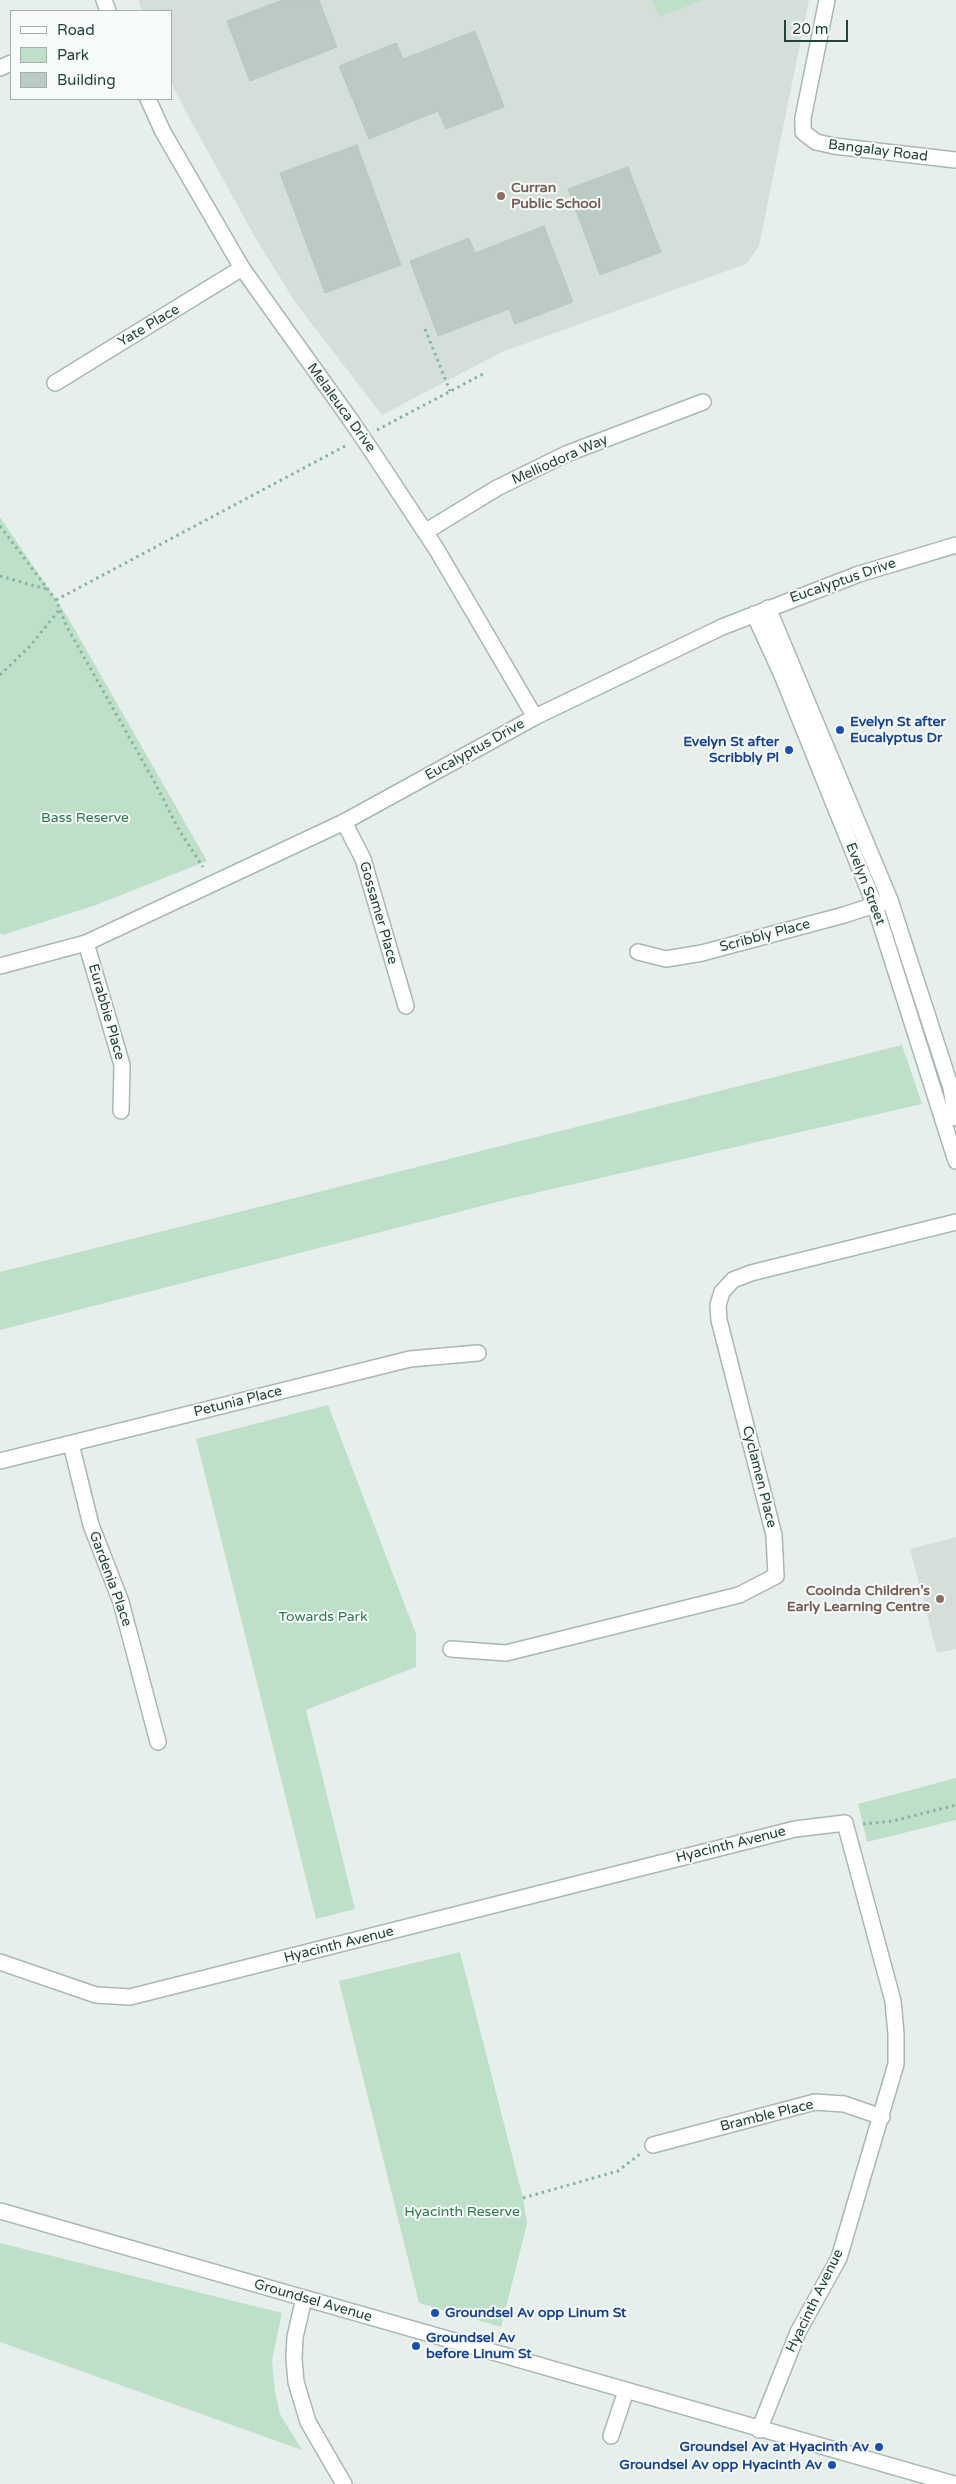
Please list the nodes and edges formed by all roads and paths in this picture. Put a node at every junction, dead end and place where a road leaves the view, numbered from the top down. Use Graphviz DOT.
graph roads {
  1 [pos="827,0"];
  2 [pos="148,100"];
  3 [pos="956,160"];
  4 [pos="242,268"];
  5 [pos="425,329"];
  6 [pos="483,374"];
  7 [pos="55,383"];
  8 [pos="450,391"];
  9 [pos="703,402"];
  10 [pos="371,433"];
  11 [pos="354,442"];
  12 [pos="0,526"];
  13 [pos="425,532"];
  14 [pos="956,545"];
  15 [pos="0,576"];
  16 [pos="47,589"];
  17 [pos="56,600"];
  18 [pos="768,608"];
  19 [pos="60,609"];
  20 [pos="754,614"];
  21 [pos="0,675"];
  22 [pos="535,717"];
  23 [pos="344,822"];
  24 [pos="203,868"];
  25 [pos="890,900"];
  26 [pos="875,906"];
  27 [pos="86,943"];
  28 [pos="638,952"];
  29 [pos="0,966"];
  30 [pos="406,1006"];
  31 [pos="121,1111"];
  32 [pos="956,1118"];
  33 [pos="956,1161"];
  34 [pos="956,1222"];
  35 [pos="478,1353"];
  36 [pos="71,1444"];
  37 [pos="0,1461"];
  38 [pos="451,1649"];
  39 [pos="158,1742"];
  40 [pos="956,1805"];
  41 [pos="845,1823"];
  42 [pos="0,1962"];
  43 [pos="882,2116"];
  44 [pos="653,2145"];
  45 [pos="523,2198"];
  46 [pos="0,2211"];
  47 [pos="304,2298"];
  48 [pos="626,2391"];
  49 [pos="759,2430"];
  50 [pos="611,2436"];
  51 [pos="344,2484"];
  52 [pos="954,2484"];
  1 -- 3 [label="street, Bangalay Road"];
  2 -- 4 [label="street, Melaleuca Drive"];
  4 -- 7 [label="street, Yate Place"];
  4 -- 13 [label="street, Melaleuca Drive, bridge"];
  5 -- 8 [label="path"];
  6 -- 8 [label="path"];
  8 -- 10 [label="path"];
  9 -- 13 [label="street, Melliodora Way"];
  11 -- 17 [label="path"];
  12 -- 16 [label="path"];
  13 -- 22 [label="street, Melaleuca Drive"];
  14 -- 18 [label="street, Eucalyptus Drive"];
  15 -- 16 [label="path"];
  16 -- 17 [label="path"];
  17 -- 19 [label="path"];
  18 -- 20 [label="street, Eucalyptus Drive"];
  18 -- 25 [label="street, Evelyn Street"];
  19 -- 21 [label="path"];
  19 -- 24 [label="path"];
  20 -- 22 [label="street, Eucalyptus Drive"];
  20 -- 26 [label="street, Evelyn Street"];
  22 -- 23 [label="street, Eucalyptus Drive"];
  23 -- 27 [label="street, Eucalyptus Drive"];
  23 -- 30 [label="street, Gossamer Place"];
  25 -- 26 [label="street, Scribbly Place"];
  25 -- 32 [label="street, Evelyn Street"];
  26 -- 28 [label="street, Scribbly Place"];
  26 -- 33 [label="street, Evelyn Street"];
  27 -- 29 [label="street, Eucalyptus Drive"];
  27 -- 31 [label="street, Eurabbie Place"];
  34 -- 38 [label="street, Cyclamen Place"];
  35 -- 36 [label="street, Petunia Place"];
  36 -- 37 [label="street, Petunia Place"];
  36 -- 39 [label="street, Gardenia Place"];
  40 -- 41 [label="path"];
  41 -- 42 [label="street, Hyacinth Avenue"];
  41 -- 43 [label="street, Hyacinth Avenue"];
  43 -- 44 [label="street, Bramble Place"];
  43 -- 49 [label="street, Hyacinth Avenue"];
  44 -- 45 [label="path"];
  46 -- 47 [label="street, Groundsel Avenue"];
  47 -- 48 [label="street, Groundsel Avenue"];
  47 -- 51 [label="street"];
  48 -- 49 [label="street, Groundsel Avenue"];
  48 -- 50 [label="street"];
  49 -- 52 [label="street, Groundsel Avenue"];
}
